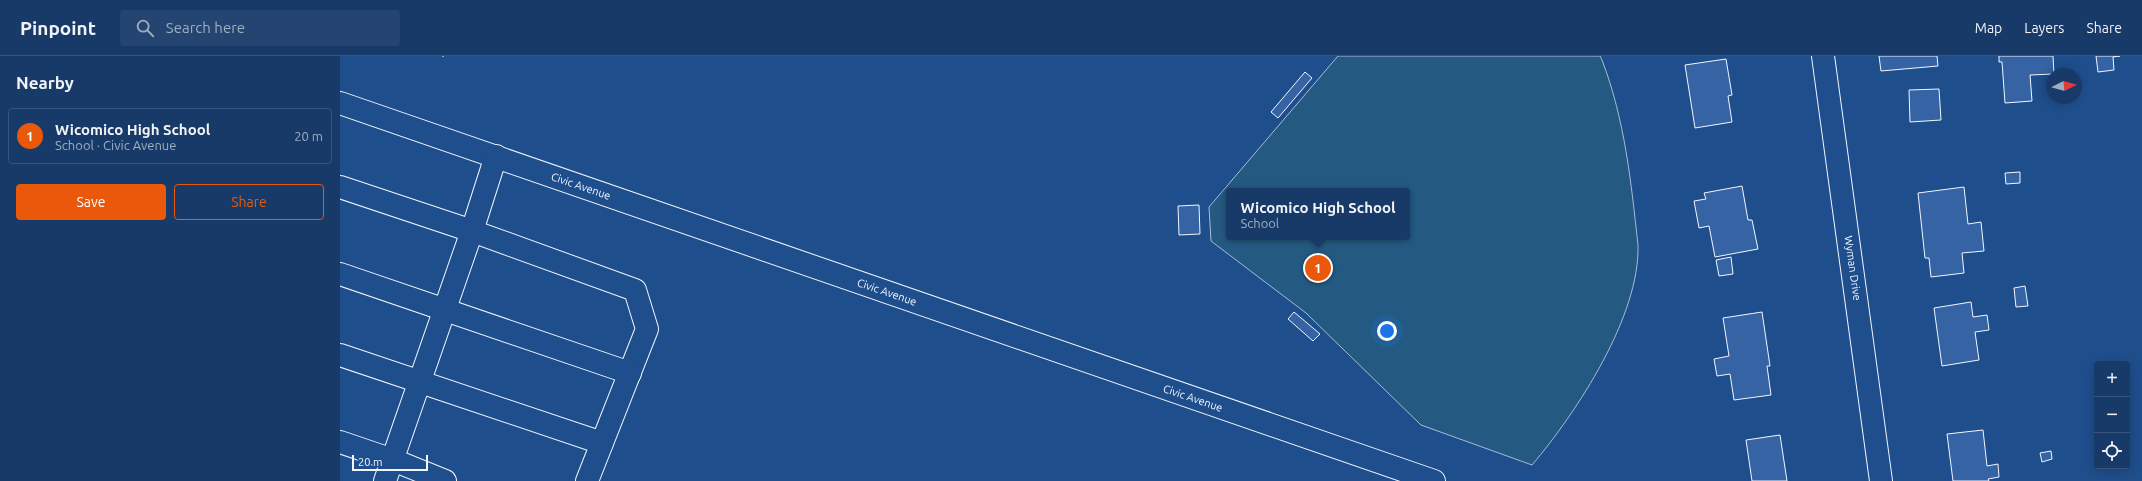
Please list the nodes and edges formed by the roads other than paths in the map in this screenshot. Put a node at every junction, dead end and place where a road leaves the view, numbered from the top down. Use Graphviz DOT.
graph roads {
  1 [pos="1823,56"];
  2 [pos="340,92"];
  3 [pos="345,107"];
  4 [pos="496,156"];
  5 [pos="340,186"];
  6 [pos="472,231"];
  7 [pos="340,274"];
  8 [pos="445,310"];
  9 [pos="340,355"];
  10 [pos="630,373"];
  11 [pos="420,381"];
  12 [pos="340,442"];
  13 [pos="602,443"];
  14 [pos="393,460"];
  15 [pos="385,481"];
  16 [pos="445,481"];
  17 [pos="587,481"];
  18 [pos="1434,481"];
  19 [pos="1881,481"];
  1 -- 19 [label="street, Wyman Drive"];
  2 -- 3 [label="street"];
  3 -- 4 [label="street, Civic Avenue"];
  4 -- 6 [label="street"];
  4 -- 18 [label="street, Civic Avenue"];
  5 -- 6 [label="street"];
  6 -- 8 [label="street"];
  6 -- 10 [label="street"];
  7 -- 8 [label="street"];
  8 -- 10 [label="street"];
  8 -- 11 [label="street"];
  9 -- 11 [label="street"];
  10 -- 13 [label="street"];
  11 -- 13 [label="street"];
  11 -- 14 [label="street"];
  12 -- 14 [label="street"];
  13 -- 17 [label="street"];
  14 -- 15 [label="street"];
  14 -- 16 [label="street"];
}
